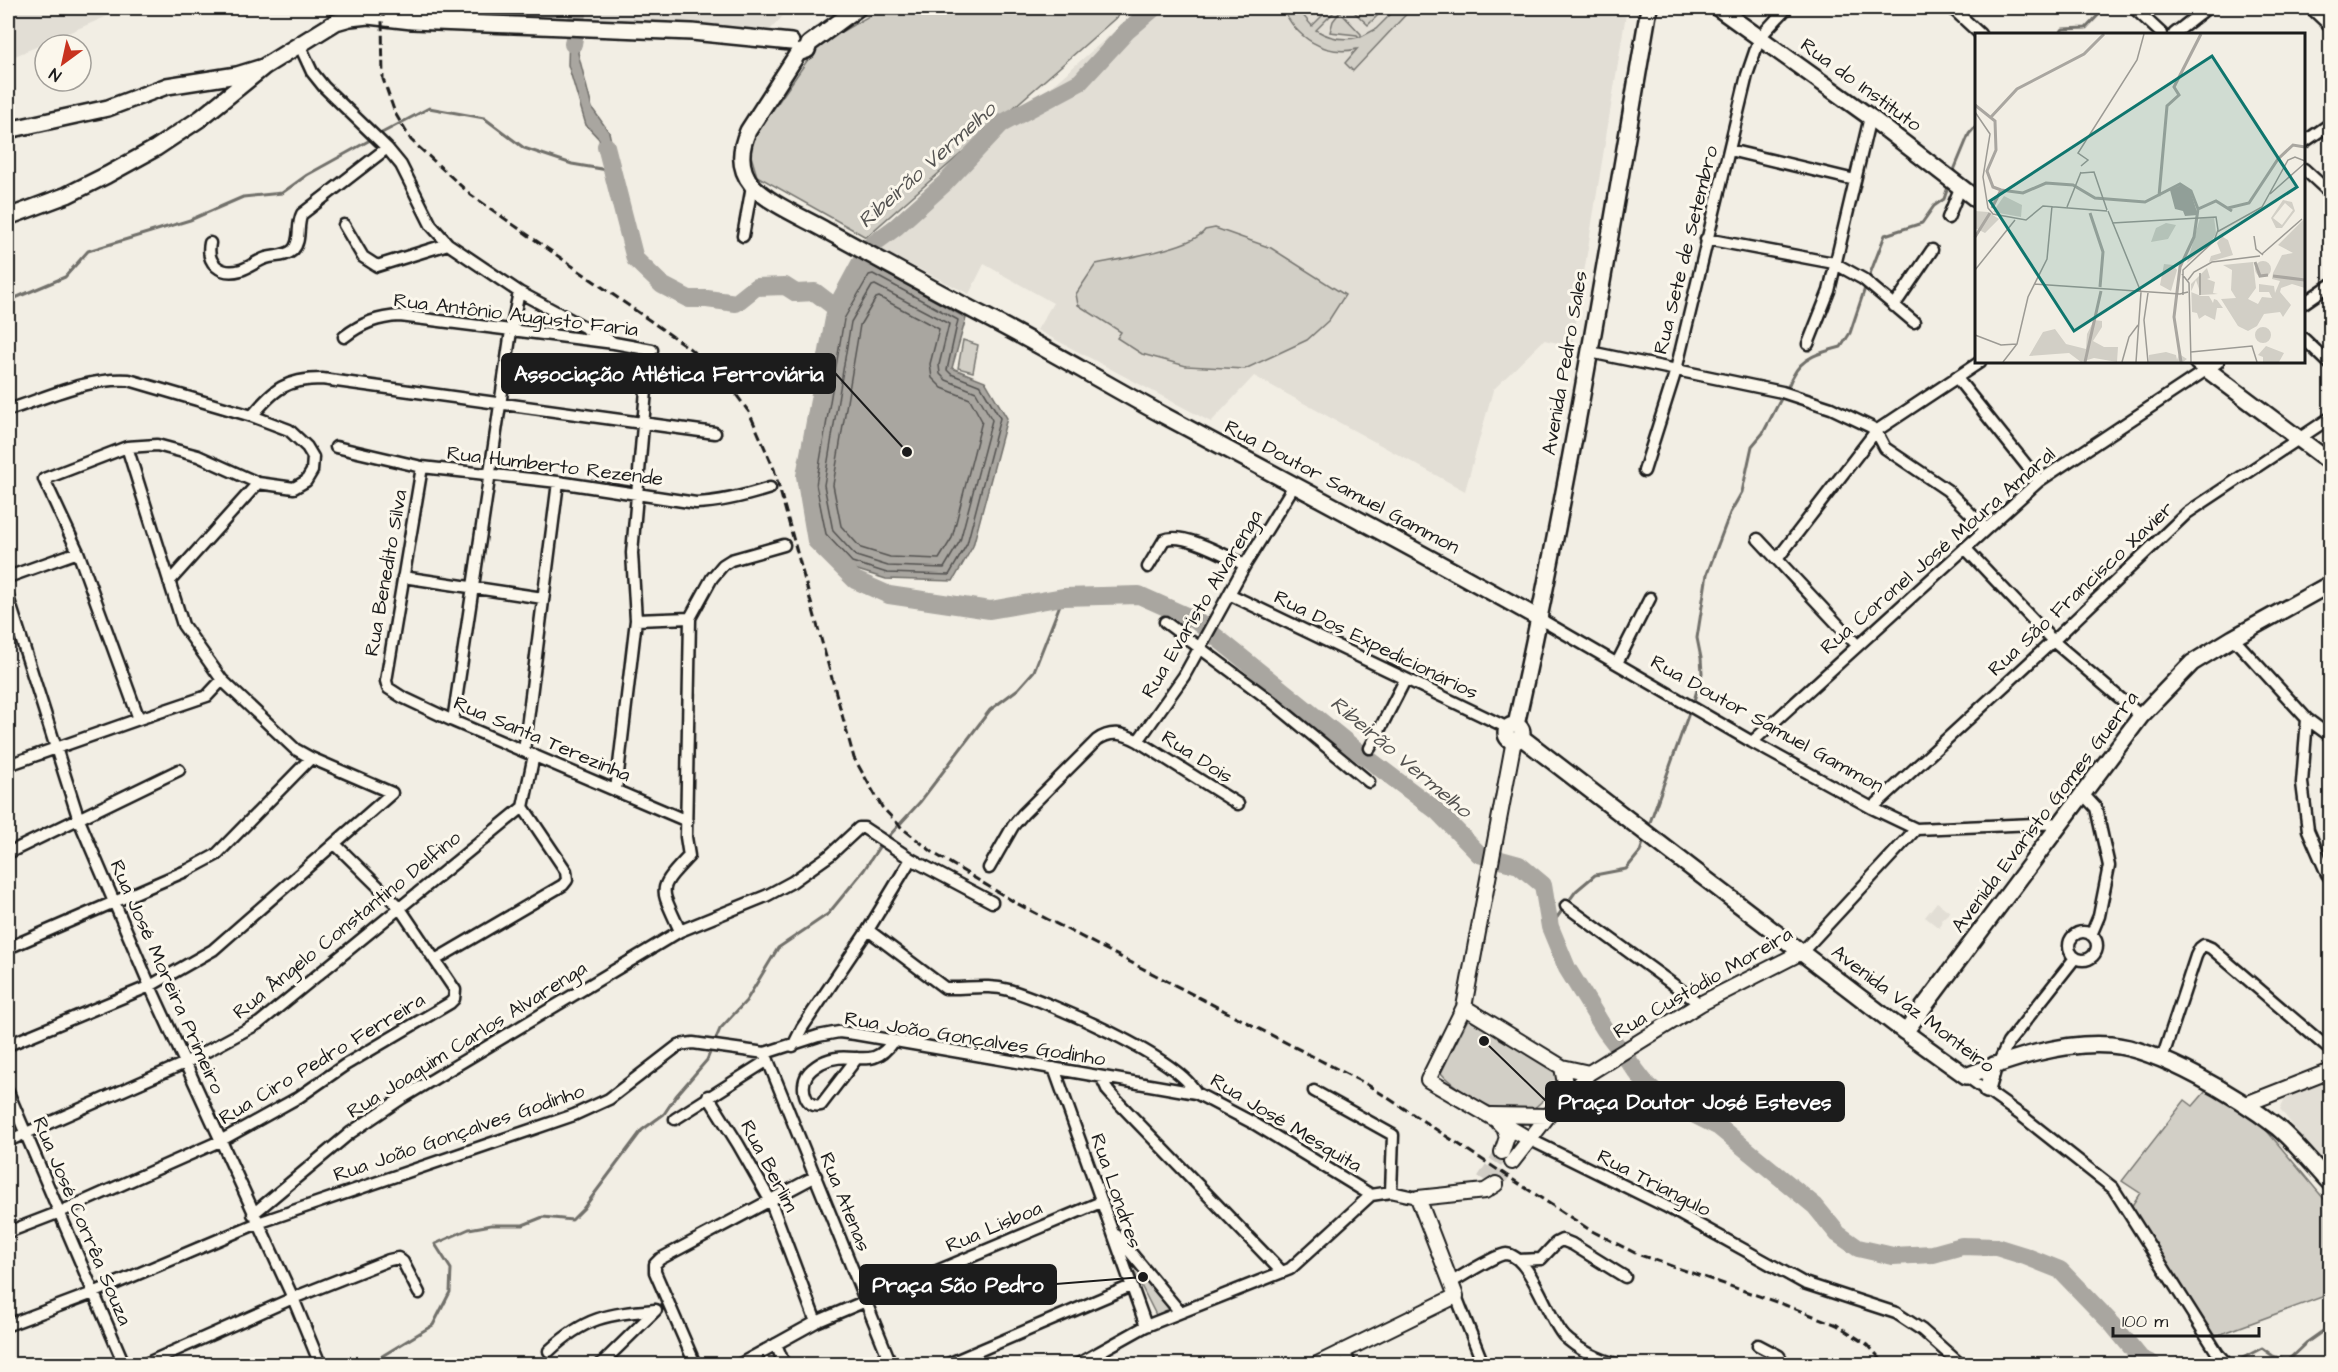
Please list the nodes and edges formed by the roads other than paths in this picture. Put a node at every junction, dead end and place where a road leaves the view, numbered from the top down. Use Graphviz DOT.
graph roads {
  1 [pos="858,8"];
  2 [pos="1649,8"];
  3 [pos="1718,8"];
  4 [pos="1786,8"];
  5 [pos="1954,8"];
  6 [pos="2134,8"];
  7 [pos="2207,8"];
  8 [pos="2311,8"];
  9 [pos="2331,26"];
  10 [pos="1979,33"];
  11 [pos="2161,33"];
  12 [pos="2175,33"];
  13 [pos="1760,37"];
  14 [pos="300,46"];
  15 [pos="799,46"];
  16 [pos="265,66"];
  17 [pos="1870,117"];
  18 [pos="2331,124"];
  19 [pos="8,130"];
  20 [pos="2305,141"];
  21 [pos="387,148"];
  22 [pos="1729,150"];
  23 [pos="2305,170"];
  24 [pos="1855,180"];
  25 [pos="752,186"];
  26 [pos="1961,186"];
  27 [pos="2331,193"];
  28 [pos="1975,197"];
  29 [pos="8,217"];
  30 [pos="1948,218"];
  31 [pos="344,225"];
  32 [pos="743,236"];
  33 [pos="1706,239"];
  34 [pos="210,243"];
  35 [pos="448,244"];
  36 [pos="1932,250"];
  37 [pos="1834,263"];
  38 [pos="2331,285"];
  39 [pos="519,292"];
  40 [pos="2305,302"];
  41 [pos="1894,306"];
  42 [pos="1914,322"];
  43 [pos="511,331"];
  44 [pos="344,337"];
  45 [pos="2305,340"];
  46 [pos="614,343"];
  47 [pos="1808,344"];
  48 [pos="652,350"];
  49 [pos="1590,352"];
  50 [pos="1978,363"];
  51 [pos="2208,364"];
  52 [pos="2331,364"];
  53 [pos="1676,370"];
  54 [pos="1956,377"];
  55 [pos="647,379"];
  56 [pos="500,404"];
  57 [pos="8,410"];
  58 [pos="252,416"];
  59 [pos="2331,418"];
  60 [pos="643,424"];
  61 [pos="1876,431"];
  62 [pos="715,433"];
  63 [pos="2301,439"];
  64 [pos="127,447"];
  65 [pos="336,447"];
  66 [pos="2331,462"];
  67 [pos="422,467"];
  68 [pos="1644,471"];
  69 [pos="489,475"];
  70 [pos="558,482"];
  71 [pos="2039,482"];
  72 [pos="258,483"];
  73 [pos="1296,484"];
  74 [pos="770,488"];
  75 [pos="636,495"];
  76 [pos="1986,530"];
  77 [pos="1758,538"];
  78 [pos="784,545"];
  79 [pos="1965,548"];
  80 [pos="78,552"];
  81 [pos="1778,558"];
  82 [pos="1245,565"];
  83 [pos="1148,567"];
  84 [pos="8,577"];
  85 [pos="403,577"];
  86 [pos="169,582"];
  87 [pos="2331,584"];
  88 [pos="473,587"];
  89 [pos="1229,594"];
  90 [pos="8,597"];
  91 [pos="543,598"];
  92 [pos="1650,598"];
  93 [pos="690,618"];
  94 [pos="1540,619"];
  95 [pos="636,620"];
  96 [pos="1165,622"];
  97 [pos="2233,638"];
  98 [pos="2053,641"];
  99 [pos="1857,645"];
  100 [pos="1202,646"];
  101 [pos="1617,663"];
  102 [pos="222,680"];
  103 [pos="1405,680"];
  104 [pos="386,685"];
  105 [pos="2141,716"];
  106 [pos="2307,718"];
  107 [pos="139,719"];
  108 [pos="453,721"];
  109 [pos="1515,733"];
  110 [pos="2331,736"];
  111 [pos="1138,741"];
  112 [pos="1752,742"];
  113 [pos="56,748"];
  114 [pos="1370,748"];
  115 [pos="529,753"];
  116 [pos="311,759"];
  117 [pos="8,765"];
  118 [pos="179,770"];
  119 [pos="1369,782"];
  120 [pos="616,790"];
  121 [pos="2084,794"];
  122 [pos="1238,804"];
  123 [pos="523,807"];
  124 [pos="1872,808"];
  125 [pos="79,820"];
  126 [pos="687,822"];
  127 [pos="2062,823"];
  128 [pos="1916,829"];
  129 [pos="335,844"];
  130 [pos="8,854"];
  131 [pos="911,859"];
  132 [pos="989,868"];
  133 [pos="2331,878"];
  134 [pos="113,902"];
  135 [pos="992,903"];
  136 [pos="1566,906"];
  137 [pos="399,907"];
  138 [pos="868,930"];
  139 [pos="680,931"];
  140 [pos="2091,935"];
  141 [pos="8,948"];
  142 [pos="1802,952"];
  143 [pos="2074,958"];
  144 [pos="435,960"];
  145 [pos="150,986"];
  146 [pos="1700,1004"];
  147 [pos="1464,1006"];
  148 [pos="1905,1032"];
  149 [pos="893,1041"];
  150 [pos="8,1045"];
  151 [pos="792,1046"];
  152 [pos="2331,1050"];
  153 [pos="767,1056"];
  154 [pos="857,1058"];
  155 [pos="2162,1059"];
  156 [pos="185,1062"];
  157 [pos="1947,1063"];
  158 [pos="1996,1064"];
  159 [pos="1562,1067"];
  160 [pos="1054,1068"];
  161 [pos="2331,1071"];
  162 [pos="1589,1073"];
  163 [pos="1965,1076"];
  164 [pos="1102,1078"];
  165 [pos="1987,1090"];
  166 [pos="1314,1091"];
  167 [pos="8,1092"];
  168 [pos="1196,1093"];
  169 [pos="1567,1095"];
  170 [pos="708,1096"];
  171 [pos="2246,1104"];
  172 [pos="1489,1115"];
  173 [pos="1548,1116"];
  174 [pos="675,1119"];
  175 [pos="26,1134"];
  176 [pos="1529,1139"];
  177 [pos="8,1141"];
  178 [pos="220,1141"];
  179 [pos="816,1176"];
  180 [pos="1490,1182"];
  181 [pos="2331,1183"];
  182 [pos="1391,1192"];
  183 [pos="1371,1195"];
  184 [pos="1418,1198"];
  185 [pos="770,1200"];
  186 [pos="1101,1202"];
  187 [pos="60,1212"];
  188 [pos="256,1218"];
  189 [pos="1112,1230"];
  190 [pos="8,1232"];
  191 [pos="1519,1260"];
  192 [pos="1282,1272"];
  193 [pos="1625,1277"];
  194 [pos="1452,1282"];
  195 [pos="1131,1286"];
  196 [pos="93,1293"];
  197 [pos="419,1293"];
  198 [pos="1456,1296"];
  199 [pos="293,1298"];
  200 [pos="666,1300"];
  201 [pos="866,1300"];
  202 [pos="655,1310"];
  203 [pos="1180,1312"];
  204 [pos="816,1322"];
  205 [pos="8,1325"];
  206 [pos="1146,1326"];
  207 [pos="776,1344"];
  208 [pos="1758,1345"];
  209 [pos="549,1351"];
  210 [pos="1347,1358"];
  211 [pos="320,1363"];
  212 [pos="124,1365"];
  213 [pos="145,1365"];
  214 [pos="601,1365"];
  215 [pos="695,1365"];
  216 [pos="740,1365"];
  217 [pos="784,1365"];
  218 [pos="891,1365"];
  219 [pos="948,1365"];
  220 [pos="1078,1365"];
  221 [pos="1317,1365"];
  222 [pos="1484,1365"];
  223 [pos="1617,1365"];
  224 [pos="1784,1365"];
  225 [pos="1960,1365"];
  226 [pos="2227,1365"];
  1 -- 15 [label="main road"];
  2 -- 49 [label="main road, Avenida Pedro Sales"];
  3 -- 13 [label="main road, Rua do Instituto"];
  4 -- 13 [label="street"];
  5 -- 10 [label="street"];
  6 -- 11 [label="street"];
  7 -- 12 [label="street"];
  8 -- 9 [label="street"];
  13 -- 17 [label="main road, Rua do Instituto"];
  13 -- 22 [label="street, Rua Sete de Setembro"];
  14 -- 15 [label="main road"];
  14 -- 16 [label="main road"];
  14 -- 21 [label="street"];
  15 -- 25 [label="main road"];
  16 -- 19 [label="main road"];
  16 -- 29 [label="main road"];
  17 -- 24 [label="street"];
  17 -- 26 [label="main road, Rua do Instituto"];
  18 -- 20 [label="street"];
  21 -- 34 [label="street"];
  21 -- 35 [label="street"];
  22 -- 24 [label="street"];
  22 -- 33 [label="street, Rua Sete de Setembro"];
  23 -- 27 [label="street"];
  24 -- 37 [label="street"];
  25 -- 32 [label="street"];
  25 -- 73 [label="main road, Rua Doutor Samuel Gammon"];
  26 -- 28 [label="main road, Rua do Instituto"];
  26 -- 30 [label="street"];
  31 -- 35 [label="street"];
  33 -- 37 [label="street"];
  33 -- 53 [label="street, Rua Sete de Setembro"];
  35 -- 39 [label="street"];
  36 -- 41 [label="street"];
  37 -- 41 [label="street"];
  37 -- 47 [label="street"];
  38 -- 40 [label="street"];
  39 -- 43 [label="street"];
  39 -- 46 [label="street"];
  41 -- 42 [label="street"];
  43 -- 44 [label="street, Rua Antônio Augusto Faria"];
  43 -- 46 [label="street, Rua Antônio Augusto Faria"];
  43 -- 56 [label="street"];
  45 -- 52 [label="street"];
  46 -- 48 [label="street, Rua Antônio Augusto Faria"];
  49 -- 53 [label="street"];
  49 -- 94 [label="main road, Avenida Pedro Sales"];
  50 -- 54 [label="street"];
  51 -- 63 [label="main road"];
  51 -- 71 [label="street, Rua Coronel José Moura Amaral"];
  53 -- 61 [label="street"];
  53 -- 68 [label="street, Rua Sete de Setembro"];
  54 -- 61 [label="street"];
  54 -- 71 [label="street"];
  55 -- 60 [label="street"];
  56 -- 58 [label="street"];
  56 -- 60 [label="street"];
  56 -- 69 [label="street"];
  57 -- 58 [label="street"];
  58 -- 72 [label="street"];
  59 -- 63 [label="street, Rua São Francisco Xavier"];
  60 -- 62 [label="street"];
  60 -- 75 [label="street"];
  61 -- 76 [label="street"];
  61 -- 81 [label="street"];
  63 -- 66 [label="main road"];
  63 -- 98 [label="street, Rua São Francisco Xavier"];
  64 -- 72 [label="street"];
  64 -- 80 [label="street"];
  64 -- 86 [label="street"];
  65 -- 67 [label="street, Rua Humberto Rezende"];
  67 -- 69 [label="street, Rua Humberto Rezende"];
  67 -- 85 [label="street, Rua Benedito Silva"];
  69 -- 70 [label="street, Rua Humberto Rezende"];
  69 -- 88 [label="street"];
  70 -- 75 [label="street, Rua Humberto Rezende"];
  70 -- 91 [label="street"];
  71 -- 76 [label="street, Rua Coronel José Moura Amaral"];
  72 -- 86 [label="street"];
  73 -- 82 [label="street, Rua Evaristo Alvarenga"];
  73 -- 94 [label="main road, Rua Doutor Samuel Gammon"];
  74 -- 75 [label="street, Rua Humberto Rezende"];
  75 -- 95 [label="street"];
  76 -- 79 [label="street, Rua Coronel José Moura Amaral"];
  77 -- 81 [label="street"];
  78 -- 93 [label="street"];
  79 -- 98 [label="street"];
  79 -- 99 [label="street, Rua Coronel José Moura Amaral"];
  80 -- 84 [label="street"];
  80 -- 107 [label="street"];
  81 -- 99 [label="street"];
  82 -- 83 [label="street"];
  82 -- 89 [label="street, Rua Evaristo Alvarenga"];
  85 -- 88 [label="street"];
  85 -- 104 [label="street, Rua Benedito Silva"];
  86 -- 102 [label="street"];
  87 -- 97 [label="main road, Avenida Evaristo Gomes Guerra"];
  88 -- 91 [label="street"];
  88 -- 108 [label="street"];
  89 -- 100 [label="street, Rua Evaristo Alvarenga"];
  89 -- 103 [label="street, Rua Dos Expedicionários"];
  90 -- 113 [label="street, Rua José Moreira Primeiro"];
  91 -- 115 [label="street"];
  92 -- 101 [label="street"];
  93 -- 95 [label="street"];
  93 -- 126 [label="street"];
  94 -- 101 [label="street, Rua Doutor Samuel Gammon"];
  94 -- 109 [label="main road, Avenida Pedro Sales"];
  95 -- 120 [label="street"];
  96 -- 100 [label="street"];
  97 -- 105 [label="main road, Avenida Evaristo Gomes Guerra"];
  97 -- 106 [label="street"];
  98 -- 105 [label="street"];
  98 -- 124 [label="street, Rua São Francisco Xavier"];
  99 -- 112 [label="street, Rua Coronel José Moura Amaral"];
  100 -- 111 [label="street, Rua Evaristo Alvarenga"];
  100 -- 119 [label="street"];
  101 -- 112 [label="street, Rua Doutor Samuel Gammon"];
  102 -- 107 [label="street"];
  102 -- 116 [label="street"];
  103 -- 109 [label="street, Rua Dos Expedicionários"];
  103 -- 114 [label="street"];
  104 -- 108 [label="street, Rua Santa Terezinha"];
  105 -- 121 [label="main road, Avenida Evaristo Gomes Guerra"];
  106 -- 110 [label="street"];
  106 -- 133 [label="street"];
  107 -- 113 [label="street"];
  108 -- 115 [label="street, Rua Santa Terezinha"];
  109 -- 142 [label="main road, Avenida Vaz Monteiro"];
  109 -- 147 [label="street, Avenida Pedro Sales"];
  111 -- 122 [label="street, Rua Dois"];
  111 -- 132 [label="street, Rua Dois"];
  112 -- 124 [label="street, Rua Doutor Samuel Gammon"];
  113 -- 117 [label="street"];
  113 -- 125 [label="street, Rua José Moreira Primeiro"];
  115 -- 120 [label="street, Rua Santa Terezinha"];
  115 -- 123 [label="street"];
  116 -- 129 [label="street"];
  116 -- 134 [label="street"];
  118 -- 125 [label="street"];
  120 -- 126 [label="street, Rua Santa Terezinha"];
  121 -- 127 [label="main road, Avenida Evaristo Gomes Guerra"];
  121 -- 140 [label="street"];
  123 -- 137 [label="street, Rua Ângelo Constantino Delfino"];
  123 -- 144 [label="street"];
  124 -- 128 [label="street, Rua Doutor Samuel Gammon"];
  125 -- 130 [label="street"];
  125 -- 134 [label="street, Rua José Moreira Primeiro"];
  126 -- 139 [label="street"];
  127 -- 128 [label="street, Rua Doutor Samuel Gammon"];
  127 -- 148 [label="main road, Avenida Evaristo Gomes Guerra"];
  128 -- 142 [label="street, Rua Custódio Moreira"];
  129 -- 137 [label="street, Rua Ciro Pedro Ferreira"];
  129 -- 145 [label="street"];
  131 -- 135 [label="street"];
  131 -- 138 [label="street"];
  131 -- 139 [label="street, Rua Joaquim Carlos Alvarenga"];
  134 -- 141 [label="street"];
  134 -- 145 [label="street, Rua José Moreira Primeiro"];
  136 -- 146 [label="street"];
  137 -- 144 [label="street, Rua Ciro Pedro Ferreira"];
  137 -- 156 [label="street, Rua Ângelo Constantino Delfino"];
  138 -- 151 [label="street"];
  138 -- 168 [label="street, Rua José Mesquita"];
  139 -- 188 [label="street, Rua Joaquim Carlos Alvarenga"];
  140 -- 143 [label="street"];
  140 -- 143 [label="street"];
  142 -- 146 [label="street, Rua Custódio Moreira"];
  142 -- 148 [label="main road, Avenida Vaz Monteiro"];
  143 -- 158 [label="street"];
  144 -- 178 [label="street, Rua Ciro Pedro Ferreira"];
  145 -- 150 [label="street"];
  145 -- 156 [label="street, Rua José Moreira Primeiro"];
  146 -- 162 [label="street, Rua Custódio Moreira"];
  147 -- 159 [label="street"];
  147 -- 172 [label="street, Avenida Pedro Sales"];
  148 -- 157 [label="main road, Avenida Vaz Monteiro"];
  149 -- 151 [label="street, Rua João Gonçalves Godinho"];
  149 -- 154 [label="street"];
  149 -- 160 [label="street, Rua João Gonçalves Godinho"];
  151 -- 153 [label="street, Rua João Gonçalves Godinho"];
  152 -- 155 [label="street"];
  153 -- 170 [label="street"];
  153 -- 179 [label="street, Rua Atenas"];
  153 -- 188 [label="street, Rua João Gonçalves Godinho"];
  154 -- 154 [label="street"];
  155 -- 158 [label="main road"];
  155 -- 171 [label="main road"];
  156 -- 175 [label="street, Rua Ângelo Constantino Delfino"];
  156 -- 178 [label="street, Rua José Moreira Primeiro"];
  157 -- 158 [label="main road"];
  157 -- 163 [label="main road, Avenida Vaz Monteiro"];
  158 -- 163 [label="main road"];
  158 -- 165 [label="main road"];
  159 -- 162 [label="street"];
  159 -- 169 [label="street"];
  160 -- 164 [label="street, Rua João Gonçalves Godinho"];
  160 -- 186 [label="street, Rua Londres"];
  161 -- 171 [label="street"];
  162 -- 169 [label="street, Rua Custódio Moreira"];
  163 -- 165 [label="street, Avenida Vaz Monteiro"];
  164 -- 168 [label="street, Rua João Gonçalves Godinho"];
  164 -- 192 [label="street"];
  165 -- 226 [label="street, Avenida Vaz Monteiro"];
  166 -- 182 [label="street"];
  167 -- 175 [label="street, Rua José Corrêa Souza"];
  168 -- 183 [label="street, Rua José Mesquita"];
  169 -- 173 [label="street, Rua Custódio Moreira"];
  170 -- 174 [label="street"];
  170 -- 185 [label="street, Rua Berlim"];
  171 -- 181 [label="main road"];
  172 -- 173 [label="street"];
  172 -- 176 [label="street"];
  172 -- 176 [label="street, Rua Custódio Moreira"];
  173 -- 176 [label="street, Rua Custódio Moreira"];
  175 -- 177 [label="street, Rua Ângelo Constantino Delfino"];
  175 -- 187 [label="street, Rua José Corrêa Souza"];
  176 -- 225 [label="street, Rua Triangulo"];
  178 -- 187 [label="street, Rua Ciro Pedro Ferreira"];
  178 -- 188 [label="street, Rua José Moreira Primeiro"];
  179 -- 185 [label="street"];
  179 -- 201 [label="street, Rua Atenas"];
  180 -- 184 [label="street"];
  182 -- 183 [label="street"];
  182 -- 184 [label="street"];
  183 -- 192 [label="street"];
  184 -- 194 [label="street"];
  185 -- 200 [label="street"];
  185 -- 204 [label="street, Rua Berlim"];
  186 -- 189 [label="street, Rua Londres"];
  186 -- 201 [label="street, Rua Lisboa"];
  187 -- 190 [label="street, Rua Ciro Pedro Ferreira"];
  187 -- 196 [label="street, Rua José Corrêa Souza"];
  188 -- 196 [label="street, Rua João Gonçalves Godinho"];
  188 -- 199 [label="street, Rua José Moreira Primeiro"];
  189 -- 195 [label="street, Rua Londres"];
  189 -- 203 [label="street"];
  191 -- 193 [label="street"];
  191 -- 194 [label="street"];
  191 -- 223 [label="street"];
  192 -- 203 [label="street"];
  194 -- 198 [label="street"];
  195 -- 206 [label="street, Rua Londres"];
  195 -- 219 [label="street"];
  196 -- 205 [label="street, Rua João Gonçalves Godinho"];
  196 -- 212 [label="street, Rua José Corrêa Souza"];
  197 -- 199 [label="street"];
  198 -- 210 [label="street"];
  198 -- 222 [label="street"];
  199 -- 211 [label="street, Rua José Moreira Primeiro"];
  199 -- 213 [label="street"];
  200 -- 202 [label="street"];
  200 -- 215 [label="street"];
  201 -- 204 [label="street, Rua Lisboa"];
  201 -- 218 [label="street, Rua Atenas"];
  202 -- 209 [label="street"];
  202 -- 214 [label="street"];
  203 -- 206 [label="street"];
  204 -- 207 [label="street, Rua Lisboa"];
  206 -- 220 [label="street"];
  207 -- 216 [label="street, Rua Lisboa"];
  207 -- 217 [label="street"];
  208 -- 224 [label="street"];
  210 -- 221 [label="street"];
}
